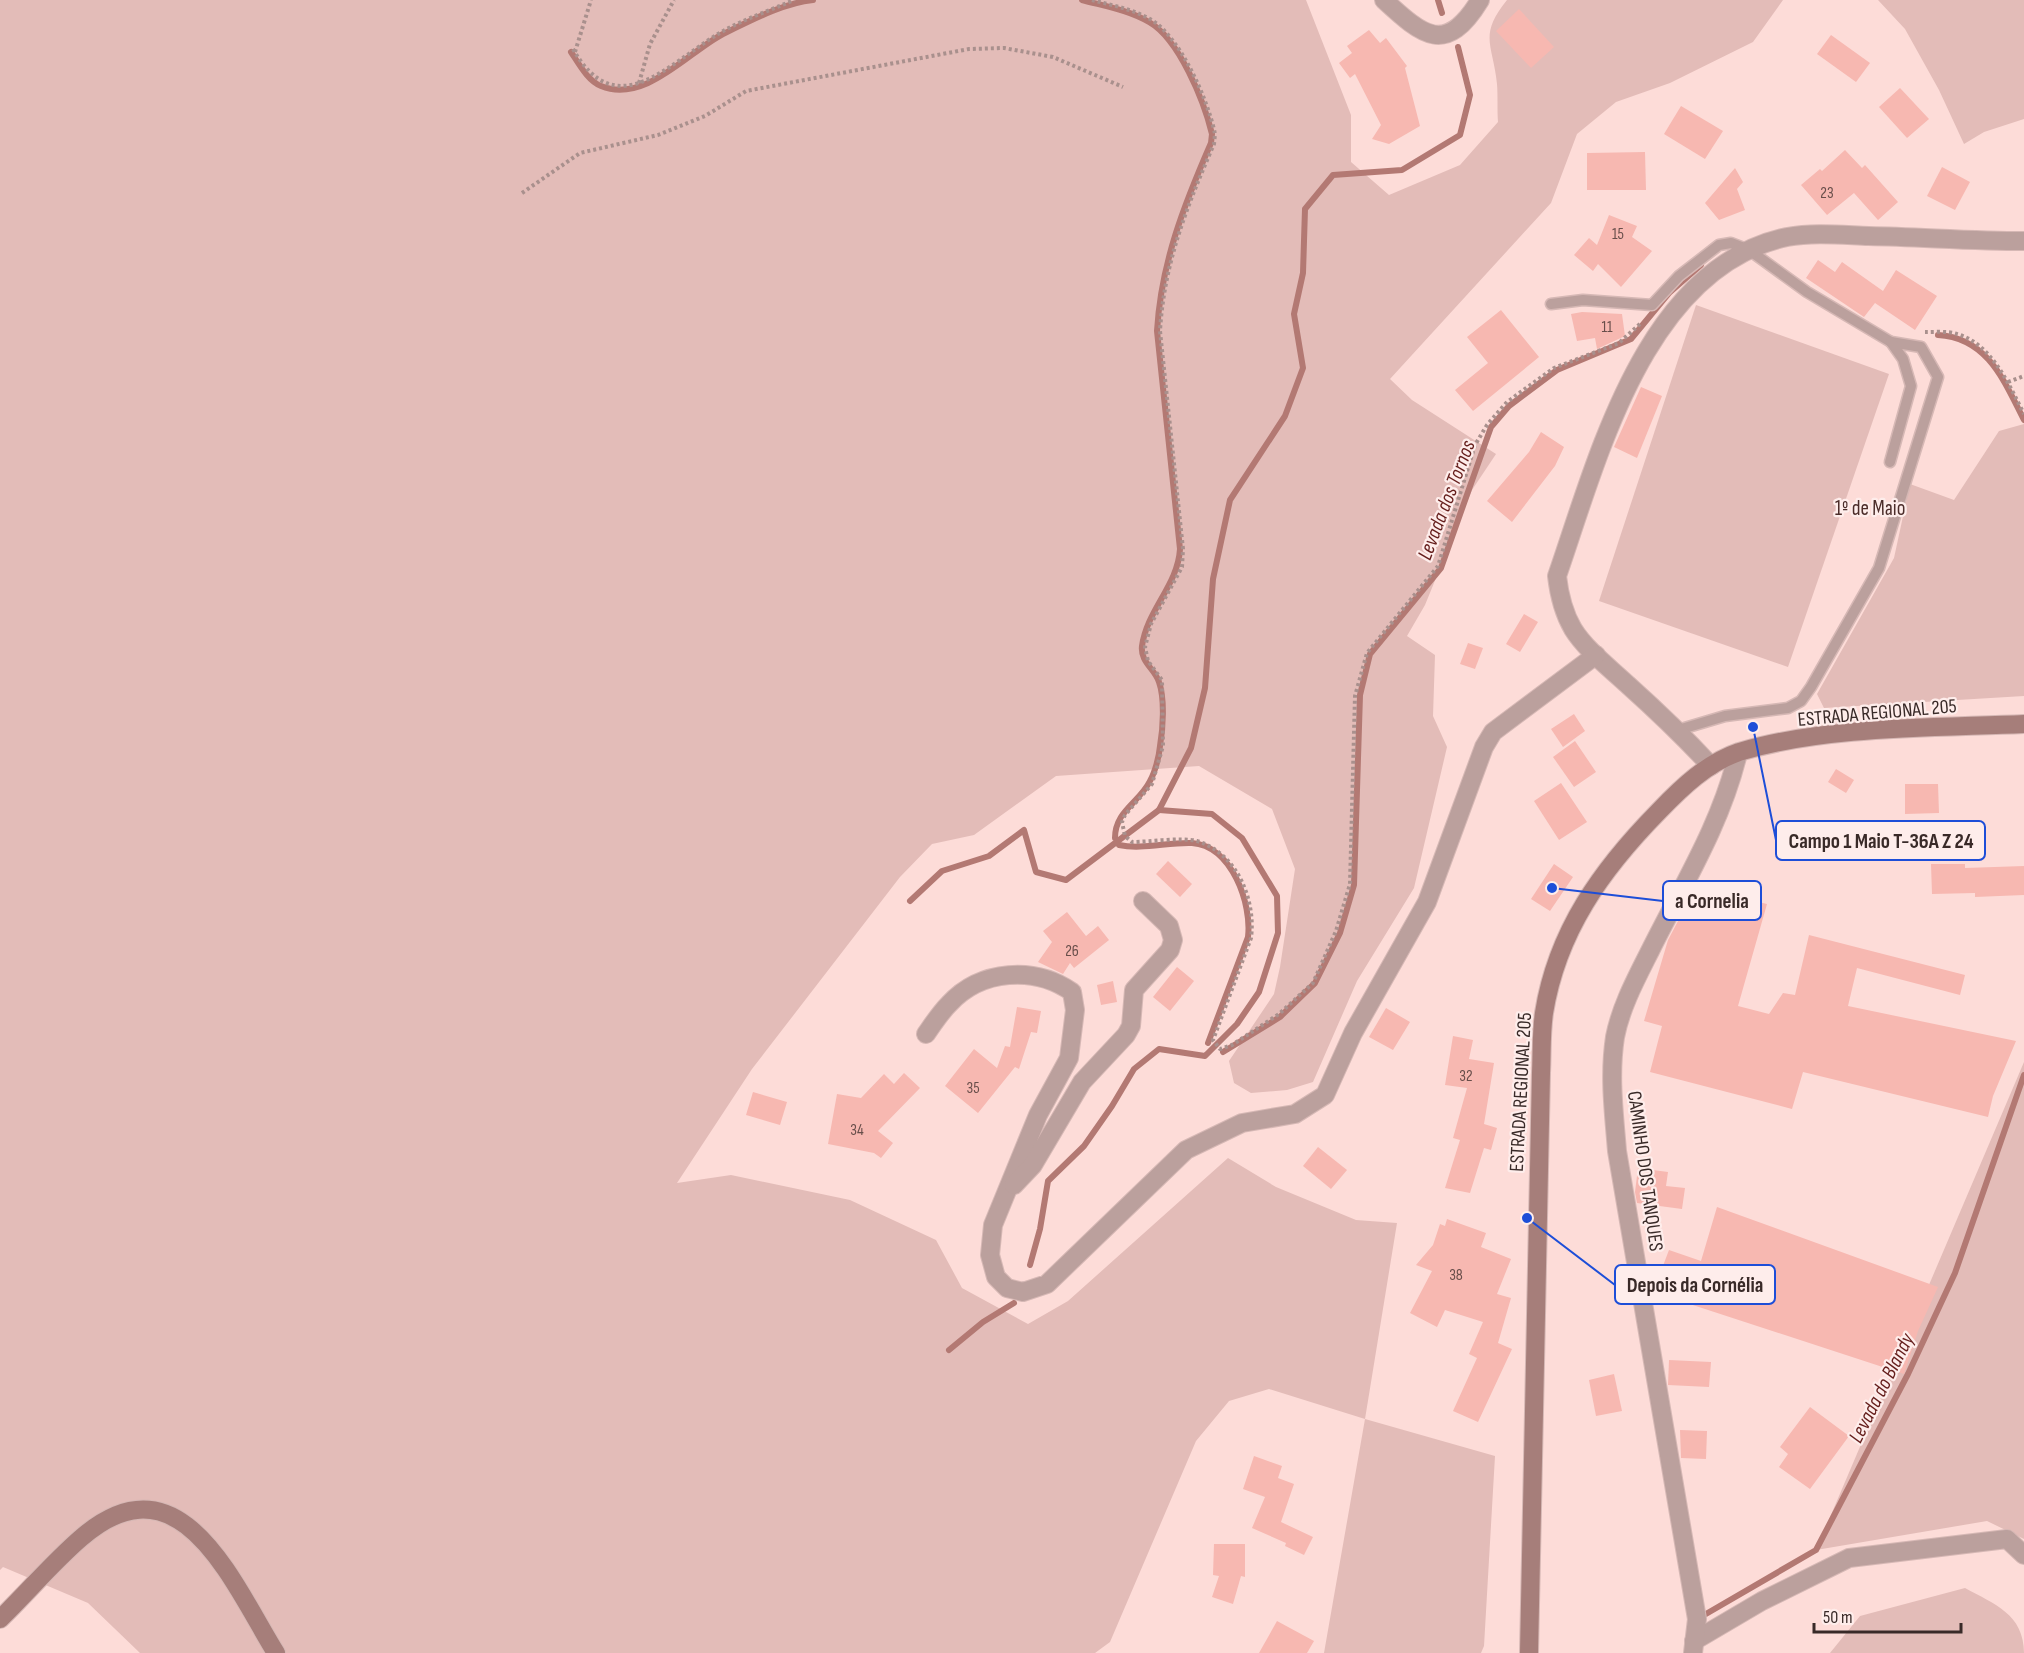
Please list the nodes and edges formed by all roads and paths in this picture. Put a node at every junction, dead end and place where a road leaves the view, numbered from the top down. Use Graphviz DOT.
graph roads {
  1 [pos="591,0"];
  2 [pos="674,0"];
  3 [pos="794,0"];
  4 [pos="1092,0"];
  5 [pos="1384,0"];
  6 [pos="1480,0"];
  7 [pos="639,83"];
  8 [pos="1123,87"];
  9 [pos="522,194"];
  10 [pos="2024,241"];
  11 [pos="1749,250"];
  12 [pos="1551,304"];
  13 [pos="1652,305"];
  14 [pos="1938,332"];
  15 [pos="1891,342"];
  16 [pos="2024,376"];
  17 [pos="2008,382"];
  18 [pos="2024,414"];
  19 [pos="1890,462"];
  20 [pos="1596,655"];
  21 [pos="2024,724"];
  22 [pos="1678,730"];
  23 [pos="1738,753"];
  24 [pos="1712,766"];
  25 [pos="1143,901"];
  26 [pos="926,1034"];
  27 [pos="1008,1190"];
  28 [pos="2024,1555"];
  29 [pos="0,1619"];
  30 [pos="1694,1647"];
  31 [pos="276,1653"];
  32 [pos="1529,1653"];
  1 -- 7 [label="path"];
  2 -- 7 [label="path"];
  3 -- 7 [label="path"];
  4 -- 13 [label="path"];
  5 -- 6 [label="street"];
  8 -- 9 [label="path"];
  10 -- 11 [label="street"];
  11 -- 13 [label="lane"];
  11 -- 15 [label="lane"];
  11 -- 20 [label="street"];
  12 -- 13 [label="lane"];
  14 -- 17 [label="path"];
  15 -- 19 [label="lane"];
  15 -- 22 [label="lane"];
  16 -- 17 [label="path"];
  17 -- 18 [label="path"];
  20 -- 22 [label="street"];
  20 -- 27 [label="street"];
  21 -- 23 [label="main road, ESTRADA REGIONAL 205"];
  22 -- 24 [label="street"];
  23 -- 24 [label="main road, ESTRADA REGIONAL 205"];
  23 -- 30 [label="street, CAMINHO DOS TANQUES"];
  24 -- 32 [label="main road, ESTRADA REGIONAL 205"];
  25 -- 27 [label="street"];
  26 -- 27 [label="street"];
  28 -- 30 [label="street"];
  29 -- 31 [label="main road"];
}
